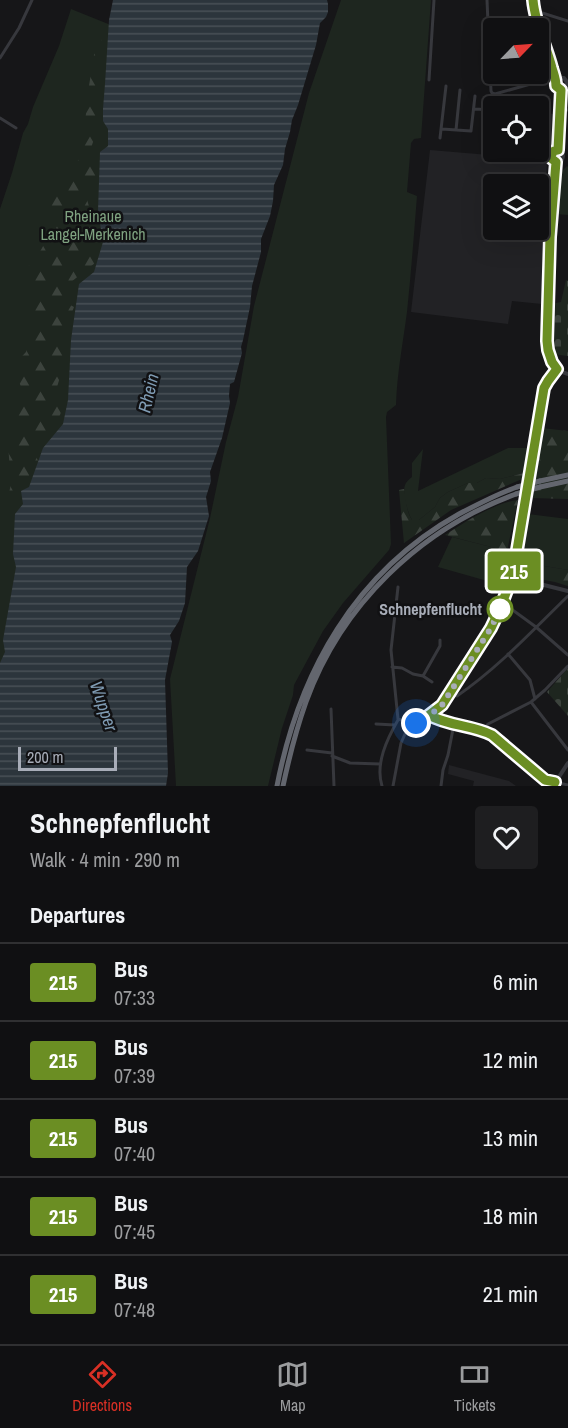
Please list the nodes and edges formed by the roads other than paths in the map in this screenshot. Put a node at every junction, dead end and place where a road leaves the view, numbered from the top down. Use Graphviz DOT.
graph roads {
  1 [pos="32,0"];
  2 [pos="434,0"];
  3 [pos="487,0"];
  4 [pos="533,0"];
  5 [pos="534,11"];
  6 [pos="568,21"];
  7 [pos="0,58"];
  8 [pos="556,78"];
  9 [pos="567,79"];
  10 [pos="429,80"];
  11 [pos="446,86"];
  12 [pos="460,90"];
  13 [pos="561,90"];
  14 [pos="475,96"];
  15 [pos="474,109"];
  16 [pos="483,110"];
  17 [pos="560,110"];
  18 [pos="568,110"];
  19 [pos="0,118"];
  20 [pos="16,128"];
  21 [pos="442,129"];
  22 [pos="456,130"];
  23 [pos="440,138"];
  24 [pos="558,150"];
  25 [pos="551,155"];
  26 [pos="565,159"];
  27 [pos="556,162"];
  28 [pos="557,369"];
  29 [pos="568,374"];
  30 [pos="568,475"];
  31 [pos="568,481"];
  32 [pos="540,484"];
  33 [pos="513,574"];
  34 [pos="398,586"];
  35 [pos="568,591"];
  36 [pos="568,596"];
  37 [pos="503,603"];
  38 [pos="536,627"];
  39 [pos="440,640"];
  40 [pos="508,654"];
  41 [pos="568,655"];
  42 [pos="568,666"];
  43 [pos="392,667"];
  44 [pos="423,676"];
  45 [pos="432,682"];
  46 [pos="450,693"];
  47 [pos="533,700"];
  48 [pos="331,709"];
  49 [pos="429,715"];
  50 [pos="398,719"];
  51 [pos="376,724"];
  52 [pos="454,724"];
  53 [pos="395,725"];
  54 [pos="411,727"];
  55 [pos="483,730"];
  56 [pos="307,750"];
  57 [pos="568,750"];
  58 [pos="332,755"];
  59 [pos="568,763"];
  60 [pos="380,764"];
  61 [pos="554,784"];
  62 [pos="568,785"];
  63 [pos="277,786"];
  64 [pos="283,786"];
  65 [pos="334,786"];
  66 [pos="381,786"];
  67 [pos="393,786"];
  68 [pos="441,786"];
  1 -- 7 [label="street"];
  2 -- 10 [label="street"];
  3 -- 8 [label="street"];
  4 -- 5 [label="street"];
  5 -- 6 [label="street"];
  5 -- 8 [label="street"];
  8 -- 9 [label="street"];
  8 -- 13 [label="street"];
  9 -- 13 [label="street"];
  11 -- 21 [label="street"];
  12 -- 22 [label="street"];
  13 -- 17 [label="street"];
  14 -- 15 [label="street"];
  15 -- 16 [label="street"];
  15 -- 22 [label="street"];
  17 -- 18 [label="street"];
  17 -- 24 [label="street"];
  19 -- 20 [label="street"];
  21 -- 22 [label="street"];
  21 -- 23 [label="street"];
  24 -- 25 [label="street"];
  24 -- 26 [label="street"];
  25 -- 27 [label="street"];
  26 -- 27 [label="street"];
  27 -- 28 [label="street"];
  28 -- 29 [label="street"];
  28 -- 33 [label="street"];
  30 -- 32 [label="highway"];
  31 -- 32 [label="highway"];
  32 -- 63 [label="highway, bridge"];
  32 -- 64 [label="highway, bridge"];
  33 -- 35 [label="street"];
  33 -- 37 [label="street"];
  34 -- 43 [label="street"];
  36 -- 38 [label="street"];
  37 -- 38 [label="street"];
  37 -- 46 [label="street"];
  38 -- 40 [label="street"];
  38 -- 41 [label="street"];
  39 -- 44 [label="street"];
  40 -- 46 [label="street"];
  40 -- 47 [label="street"];
  42 -- 47 [label="street"];
  43 -- 44 [label="street"];
  43 -- 50 [label="street"];
  44 -- 45 [label="street"];
  46 -- 49 [label="street"];
  47 -- 55 [label="street"];
  47 -- 57 [label="street"];
  48 -- 58 [label="street"];
  49 -- 52 [label="street"];
  49 -- 54 [label="street"];
  50 -- 53 [label="street"];
  50 -- 54 [label="street"];
  51 -- 53 [label="street"];
  52 -- 55 [label="street"];
  52 -- 68 [label="street"];
  53 -- 60 [label="street"];
  54 -- 67 [label="street"];
  55 -- 61 [label="street"];
  56 -- 58 [label="street"];
  58 -- 60 [label="street"];
  58 -- 65 [label="street"];
  59 -- 61 [label="street"];
  60 -- 66 [label="street"];
  61 -- 62 [label="street"];
}
